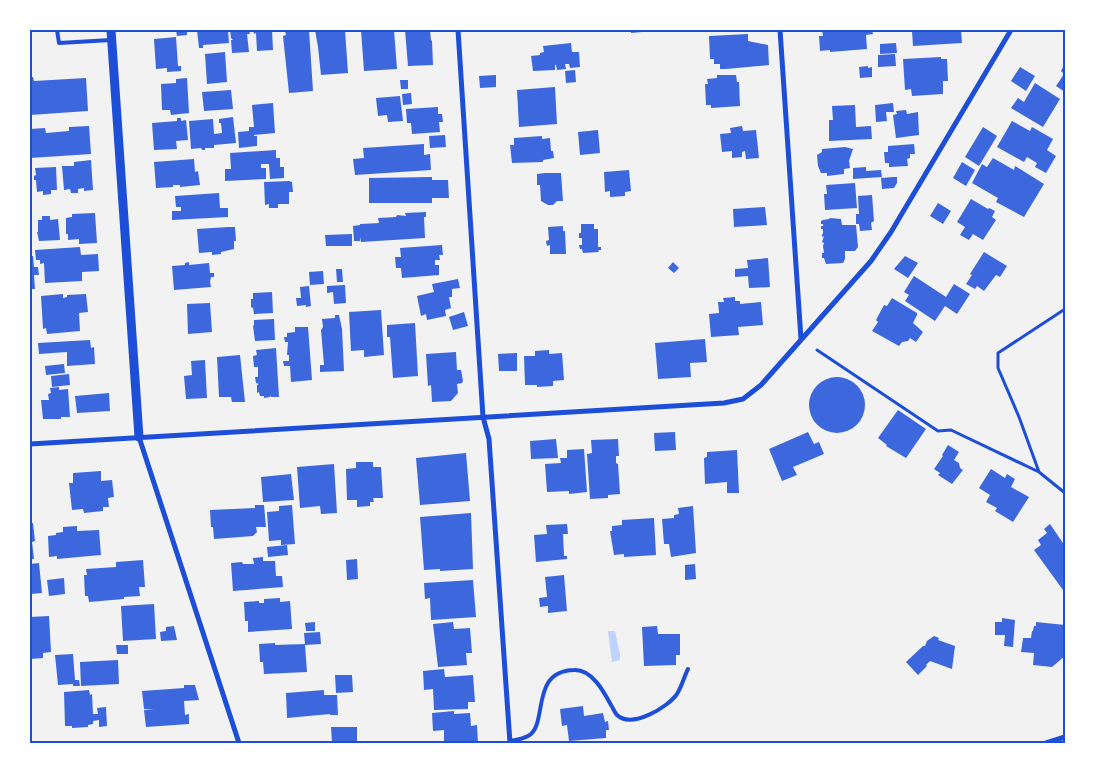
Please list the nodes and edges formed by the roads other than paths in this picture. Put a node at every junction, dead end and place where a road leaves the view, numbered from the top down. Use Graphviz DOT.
graph roads {
  1 [pos="58,30"];
  2 [pos="110,30"];
  3 [pos="458,30"];
  4 [pos="780,30"];
  5 [pos="1011,30"];
  6 [pos="111,40"];
  7 [pos="801,340"];
  8 [pos="483,417"];
  9 [pos="140,437"];
  10 [pos="30,444"];
  11 [pos="688,669"];
  12 [pos="1065,737"];
  13 [pos="510,742"];
  14 [pos="239,743"];
  15 [pos="1046,743"];
  1 -- 6 [label="lane"];
  2 -- 6 [label="street"];
  3 -- 8 [label="street"];
  4 -- 7 [label="street"];
  5 -- 7 [label="street"];
  6 -- 9 [label="street"];
  7 -- 8 [label="street"];
  8 -- 9 [label="street"];
  8 -- 13 [label="street"];
  9 -- 10 [label="street"];
  9 -- 14 [label="street"];
  11 -- 13 [label="lane"];
  12 -- 15 [label="street"];
}
